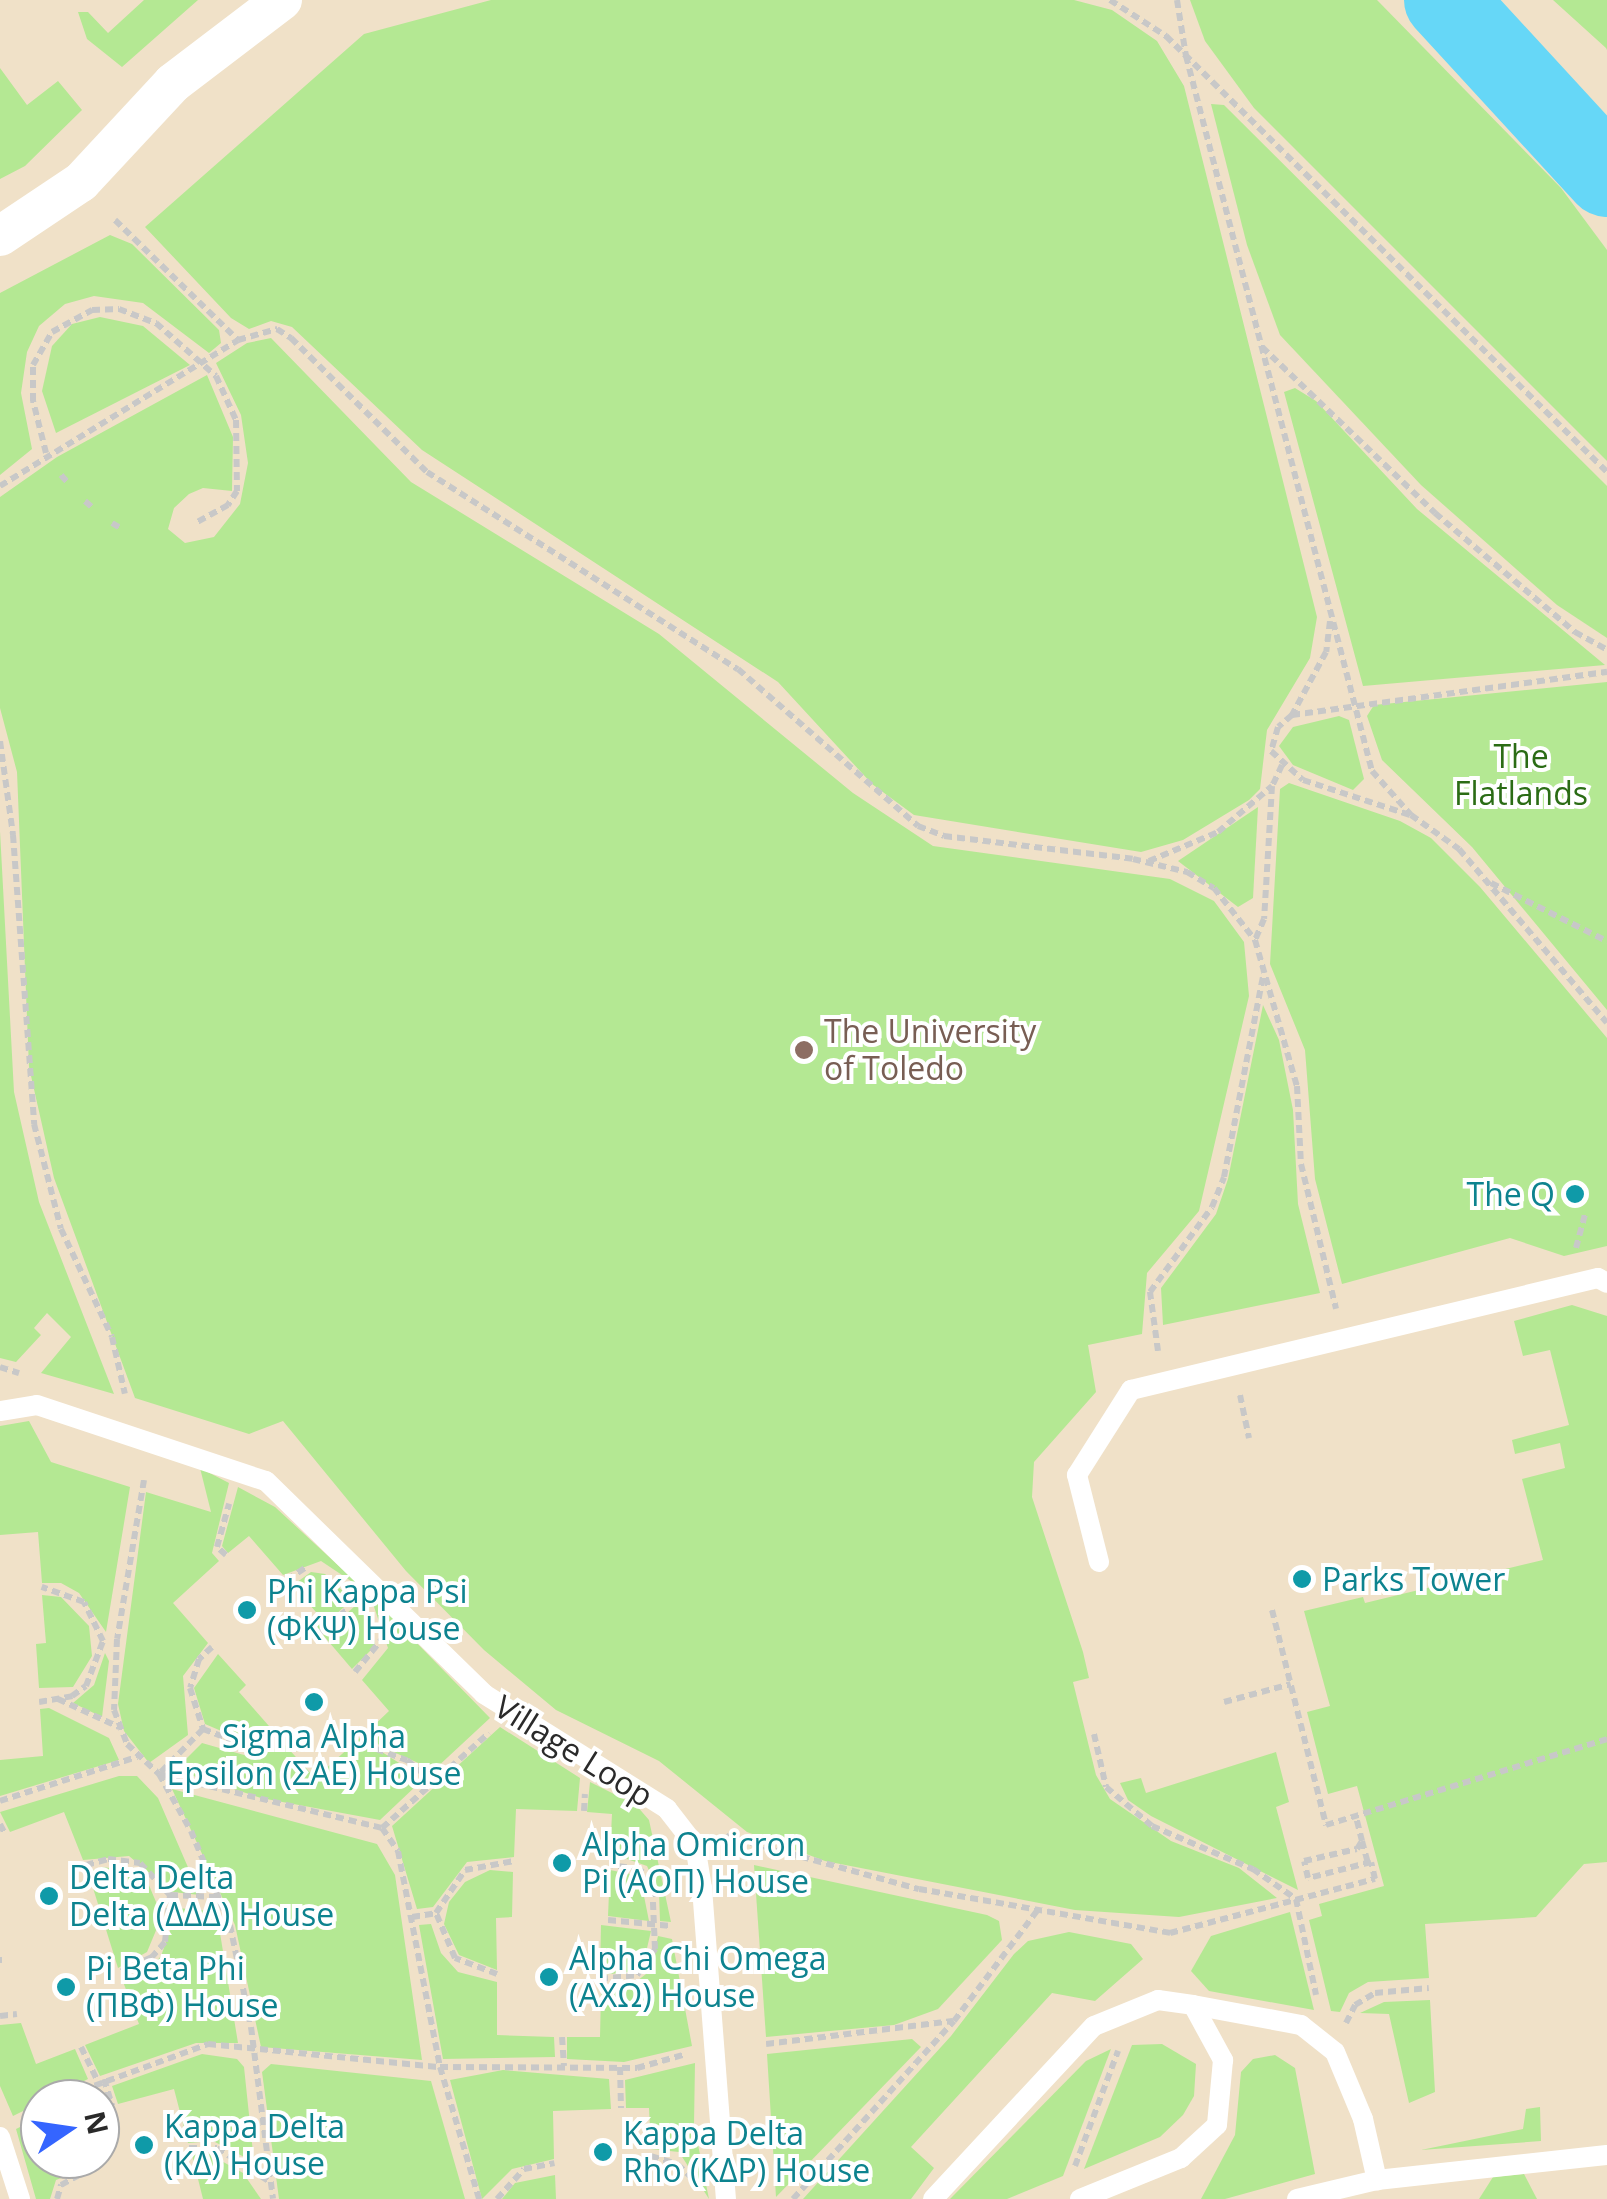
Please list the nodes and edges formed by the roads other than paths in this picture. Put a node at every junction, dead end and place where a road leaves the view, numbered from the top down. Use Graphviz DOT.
graph roads {
  1 [pos="282,0"];
  2 [pos="0,236"];
  3 [pos="1607,1283"];
  4 [pos="0,1411"];
  5 [pos="1099,1562"];
  6 [pos="1193,2005"];
  7 [pos="0,2137"];
  8 [pos="1607,2156"];
  9 [pos="1377,2180"];
  10 [pos="20,2199"];
  11 [pos="726,2199"];
  12 [pos="933,2199"];
  13 [pos="1080,2199"];
  14 [pos="1297,2199"];
  1 -- 2 [label="street"];
  3 -- 5 [label="lane"];
  4 -- 11 [label="lane, Village Loop"];
  6 -- 9 [label="lane"];
  6 -- 12 [label="lane"];
  6 -- 13 [label="lane"];
  7 -- 10 [label="lane"];
  8 -- 9 [label="lane"];
  9 -- 14 [label="lane"];
}
